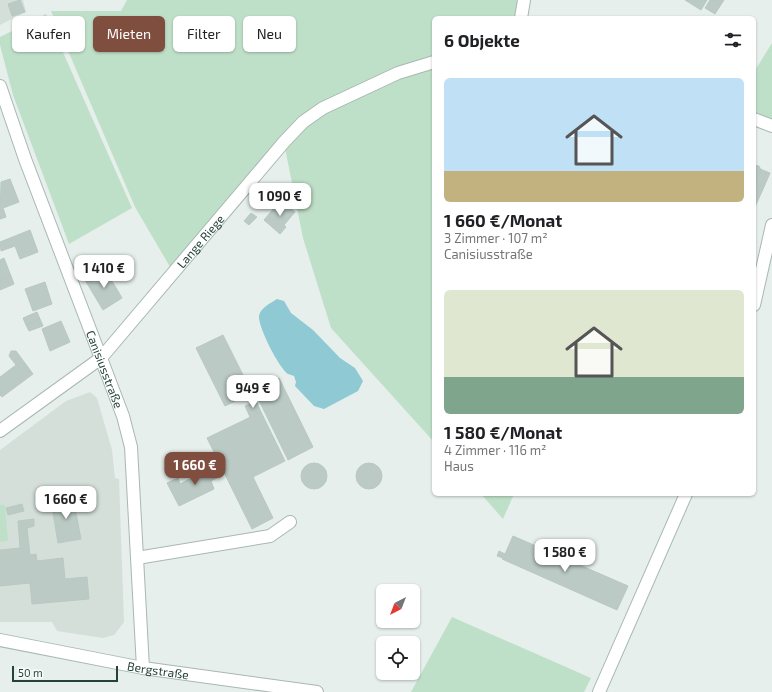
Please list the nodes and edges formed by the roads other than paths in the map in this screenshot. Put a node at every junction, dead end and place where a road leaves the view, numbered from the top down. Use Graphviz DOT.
graph roads {
  1 [pos="524,0"];
  2 [pos="521,16"];
  3 [pos="432,63"];
  4 [pos="0,86"];
  5 [pos="756,120"];
  6 [pos="772,126"];
  7 [pos="772,225"];
  8 [pos="756,296"];
  9 [pos="101,358"];
  10 [pos="0,431"];
  11 [pos="685,496"];
  12 [pos="290,522"];
  13 [pos="138,558"];
  14 [pos="0,640"];
  15 [pos="143,668"];
  16 [pos="317,692"];
  17 [pos="599,692"];
  1 -- 2 [label="street"];
  3 -- 9 [label="street, Lange Riege"];
  4 -- 9 [label="street, Canisiusstraße"];
  5 -- 6 [label="street"];
  7 -- 8 [label="street"];
  9 -- 10 [label="street, Lange Riege"];
  9 -- 13 [label="street, Canisiusstraße"];
  11 -- 17 [label="street"];
  12 -- 13 [label="street"];
  13 -- 15 [label="street, Canisiusstraße"];
  14 -- 15 [label="street, Bergstraße"];
  15 -- 16 [label="street, Bergstraße"];
}
